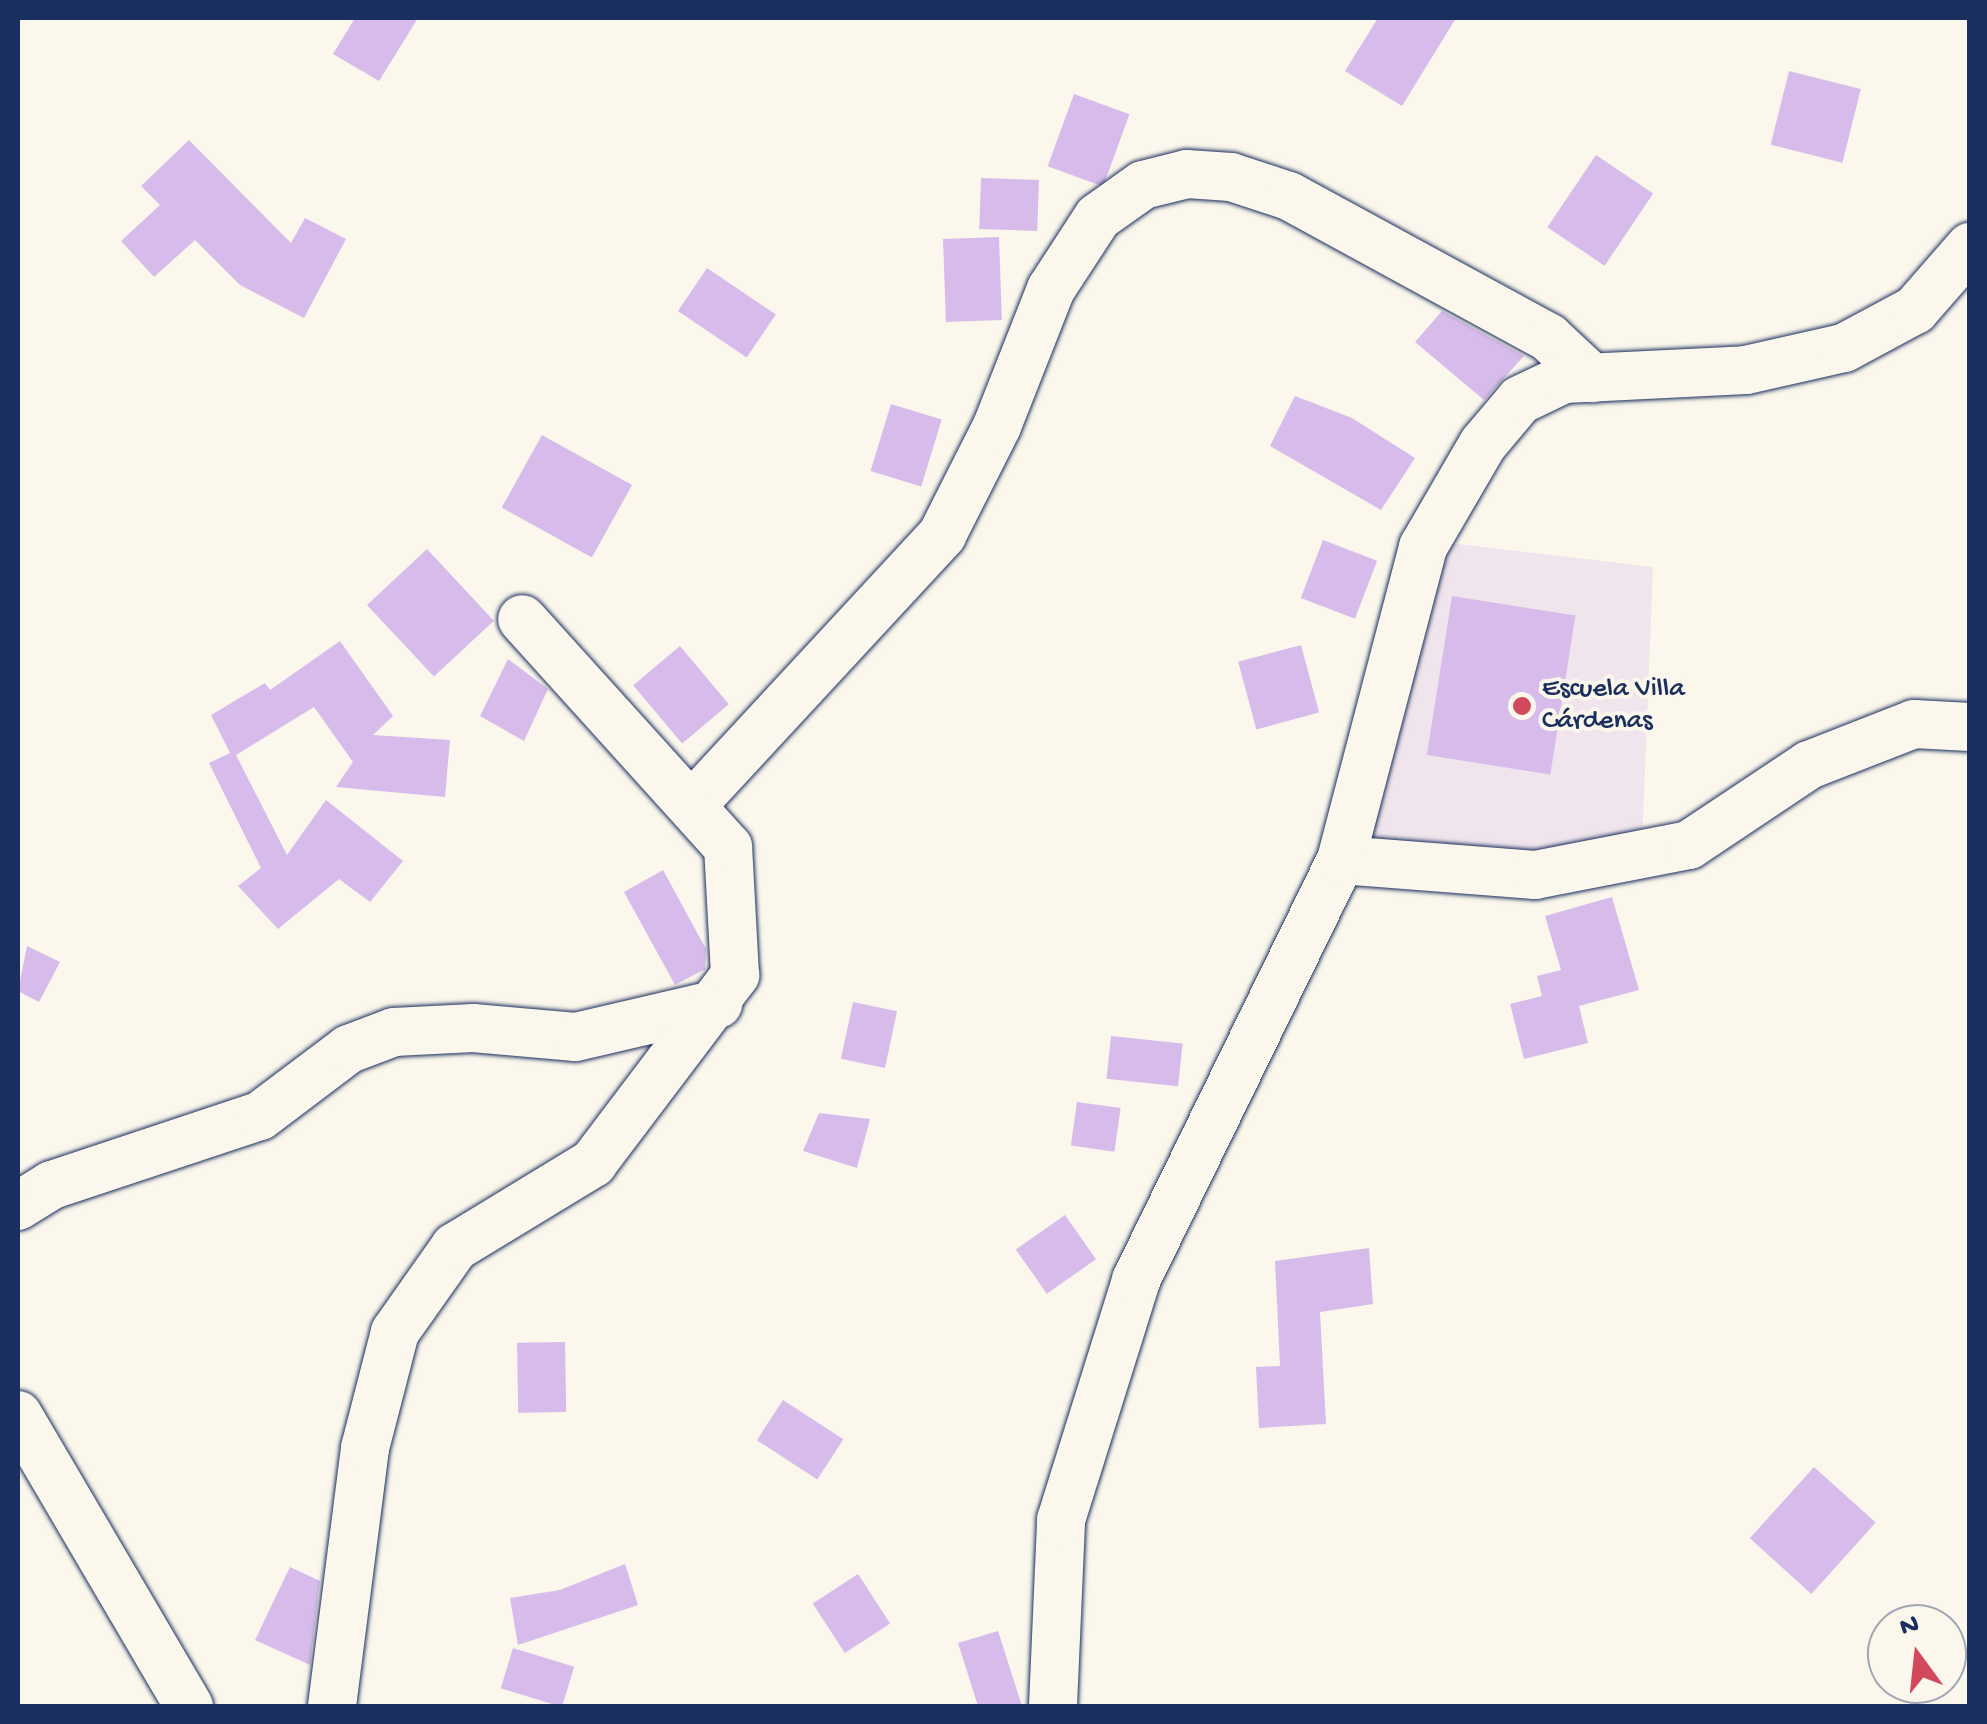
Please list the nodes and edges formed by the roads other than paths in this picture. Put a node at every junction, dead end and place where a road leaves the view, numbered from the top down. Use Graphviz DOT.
graph roads {
  1 [pos="1970,248"];
  2 [pos="1592,378"];
  3 [pos="522,619"];
  4 [pos="1970,727"];
  5 [pos="694,804"];
  6 [pos="1341,860"];
  7 [pos="718,1004"];
  8 [pos="18,1206"];
  9 [pos="18,1415"];
  10 [pos="189,1706"];
  11 [pos="332,1706"];
  12 [pos="1053,1706"];
  1 -- 2 [label="street"];
  2 -- 5 [label="street"];
  2 -- 6 [label="street"];
  3 -- 5 [label="street"];
  4 -- 6 [label="street"];
  5 -- 7 [label="street"];
  6 -- 12 [label="street"];
  7 -- 8 [label="street"];
  7 -- 11 [label="street"];
  9 -- 10 [label="street"];
}
